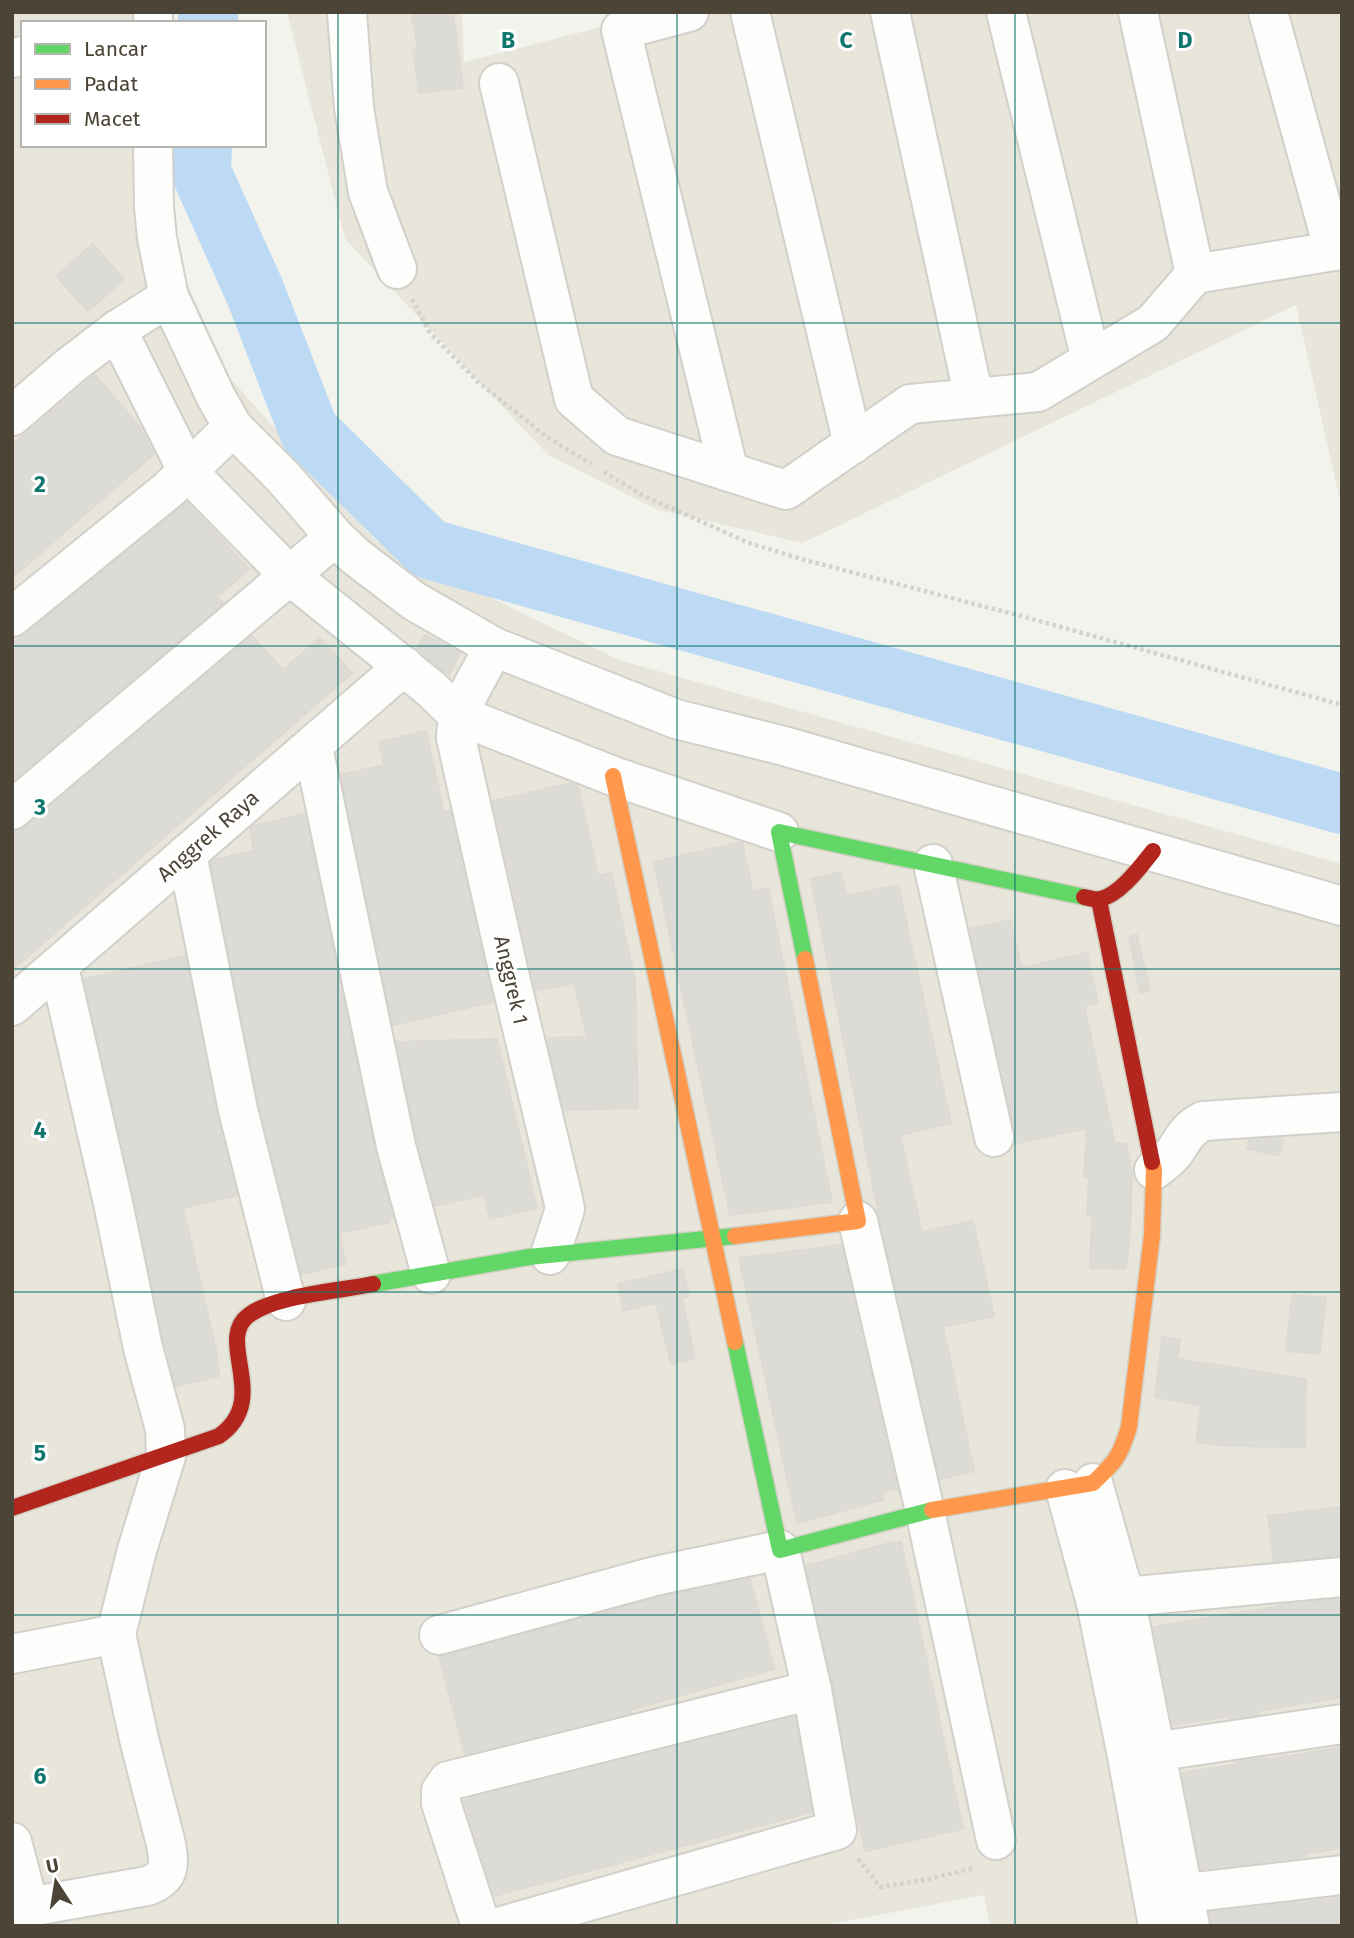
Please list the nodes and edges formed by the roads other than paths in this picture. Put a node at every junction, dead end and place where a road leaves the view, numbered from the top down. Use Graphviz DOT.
graph roads {
  1 [pos="347,12"];
  2 [pos="689,12"];
  3 [pos="750,12"];
  4 [pos="890,12"];
  5 [pos="1006,12"];
  6 [pos="1138,12"];
  7 [pos="1269,12"];
  8 [pos="499,83"];
  9 [pos="153,147"];
  10 [pos="1338,248"];
  11 [pos="397,269"];
  12 [pos="1195,274"];
  13 [pos="169,297"];
  14 [pos="117,331"];
  15 [pos="1091,360"];
  16 [pos="974,398"];
  17 [pos="12,416"];
  18 [pos="228,431"];
  19 [pos="853,444"];
  20 [pos="193,468"];
  21 [pos="729,472"];
  22 [pos="335,537"];
  23 [pos="289,575"];
  24 [pos="12,617"];
  25 [pos="490,655"];
  26 [pos="404,666"];
  27 [pos="461,710"];
  28 [pos="313,747"];
  29 [pos="613,776"];
  30 [pos="12,810"];
  31 [pos="779,832"];
  32 [pos="187,854"];
  33 [pos="1146,860"];
  34 [pos="933,864"];
  35 [pos="1099,900"];
  36 [pos="1342,906"];
  37 [pos="59,967"];
  38 [pos="12,1006"];
  39 [pos="1342,1112"];
  40 [pos="994,1136"];
  41 [pos="1154,1170"];
  42 [pos="858,1221"];
  43 [pos="713,1239"];
  44 [pos="550,1255"];
  45 [pos="431,1274"];
  46 [pos="286,1301"];
  47 [pos="166,1456"];
  48 [pos="1079,1486"];
  49 [pos="12,1508"];
  50 [pos="925,1510"];
  51 [pos="780,1550"];
  52 [pos="1342,1577"];
  53 [pos="1110,1600"];
  54 [pos="116,1634"];
  55 [pos="439,1635"];
  56 [pos="12,1654"];
  57 [pos="812,1690"];
  58 [pos="1342,1724"];
  59 [pos="1142,1753"];
  60 [pos="996,1840"];
  61 [pos="12,1842"];
  62 [pos="1342,1875"];
  63 [pos="21,1908"];
  64 [pos="1171,1910"];
  65 [pos="481,1926"];
  66 [pos="502,1926"];
  1 -- 11 [label="street"];
  2 -- 21 [label="street"];
  3 -- 19 [label="street"];
  4 -- 16 [label="street"];
  5 -- 15 [label="street"];
  6 -- 12 [label="street"];
  7 -- 10 [label="street"];
  8 -- 21 [label="street"];
  9 -- 13 [label="street"];
  10 -- 12 [label="street"];
  12 -- 15 [label="street"];
  13 -- 14 [label="street"];
  13 -- 18 [label="street"];
  14 -- 17 [label="street"];
  14 -- 20 [label="street"];
  15 -- 16 [label="street"];
  16 -- 19 [label="street"];
  18 -- 20 [label="street"];
  18 -- 22 [label="street"];
  19 -- 21 [label="street"];
  20 -- 23 [label="street"];
  20 -- 24 [label="street"];
  22 -- 23 [label="street"];
  22 -- 25 [label="street"];
  23 -- 26 [label="street"];
  23 -- 30 [label="street"];
  25 -- 27 [label="street"];
  25 -- 33 [label="street"];
  26 -- 27 [label="street"];
  26 -- 28 [label="street, Anggrek Raya"];
  27 -- 29 [label="street"];
  27 -- 44 [label="street, Anggrek 1"];
  28 -- 32 [label="street, Anggrek Raya"];
  28 -- 45 [label="street"];
  29 -- 31 [label="street"];
  29 -- 43 [label="street"];
  31 -- 34 [label="street"];
  31 -- 42 [label="street"];
  32 -- 37 [label="street, Anggrek Raya"];
  32 -- 46 [label="street"];
  33 -- 35 [label="street"];
  33 -- 36 [label="street"];
  34 -- 35 [label="street"];
  34 -- 40 [label="street"];
  35 -- 41 [label="street"];
  37 -- 38 [label="street, Anggrek Raya"];
  37 -- 47 [label="street"];
  39 -- 41 [label="street"];
  41 -- 48 [label="street"];
  42 -- 43 [label="street"];
  42 -- 50 [label="street"];
  43 -- 44 [label="street"];
  43 -- 51 [label="street"];
  44 -- 45 [label="street"];
  45 -- 46 [label="street"];
  46 -- 47 [label="street"];
  47 -- 49 [label="street"];
  47 -- 54 [label="street"];
  48 -- 50 [label="street"];
  48 -- 53 [label="street"];
  50 -- 51 [label="street"];
  50 -- 60 [label="street"];
  51 -- 55 [label="street"];
  51 -- 57 [label="street"];
  52 -- 53 [label="street"];
  53 -- 59 [label="street"];
  54 -- 56 [label="street"];
  54 -- 63 [label="street"];
  57 -- 65 [label="street"];
  57 -- 66 [label="street"];
  58 -- 59 [label="street"];
  59 -- 64 [label="street"];
  61 -- 63 [label="street"];
  62 -- 64 [label="street"];
}
